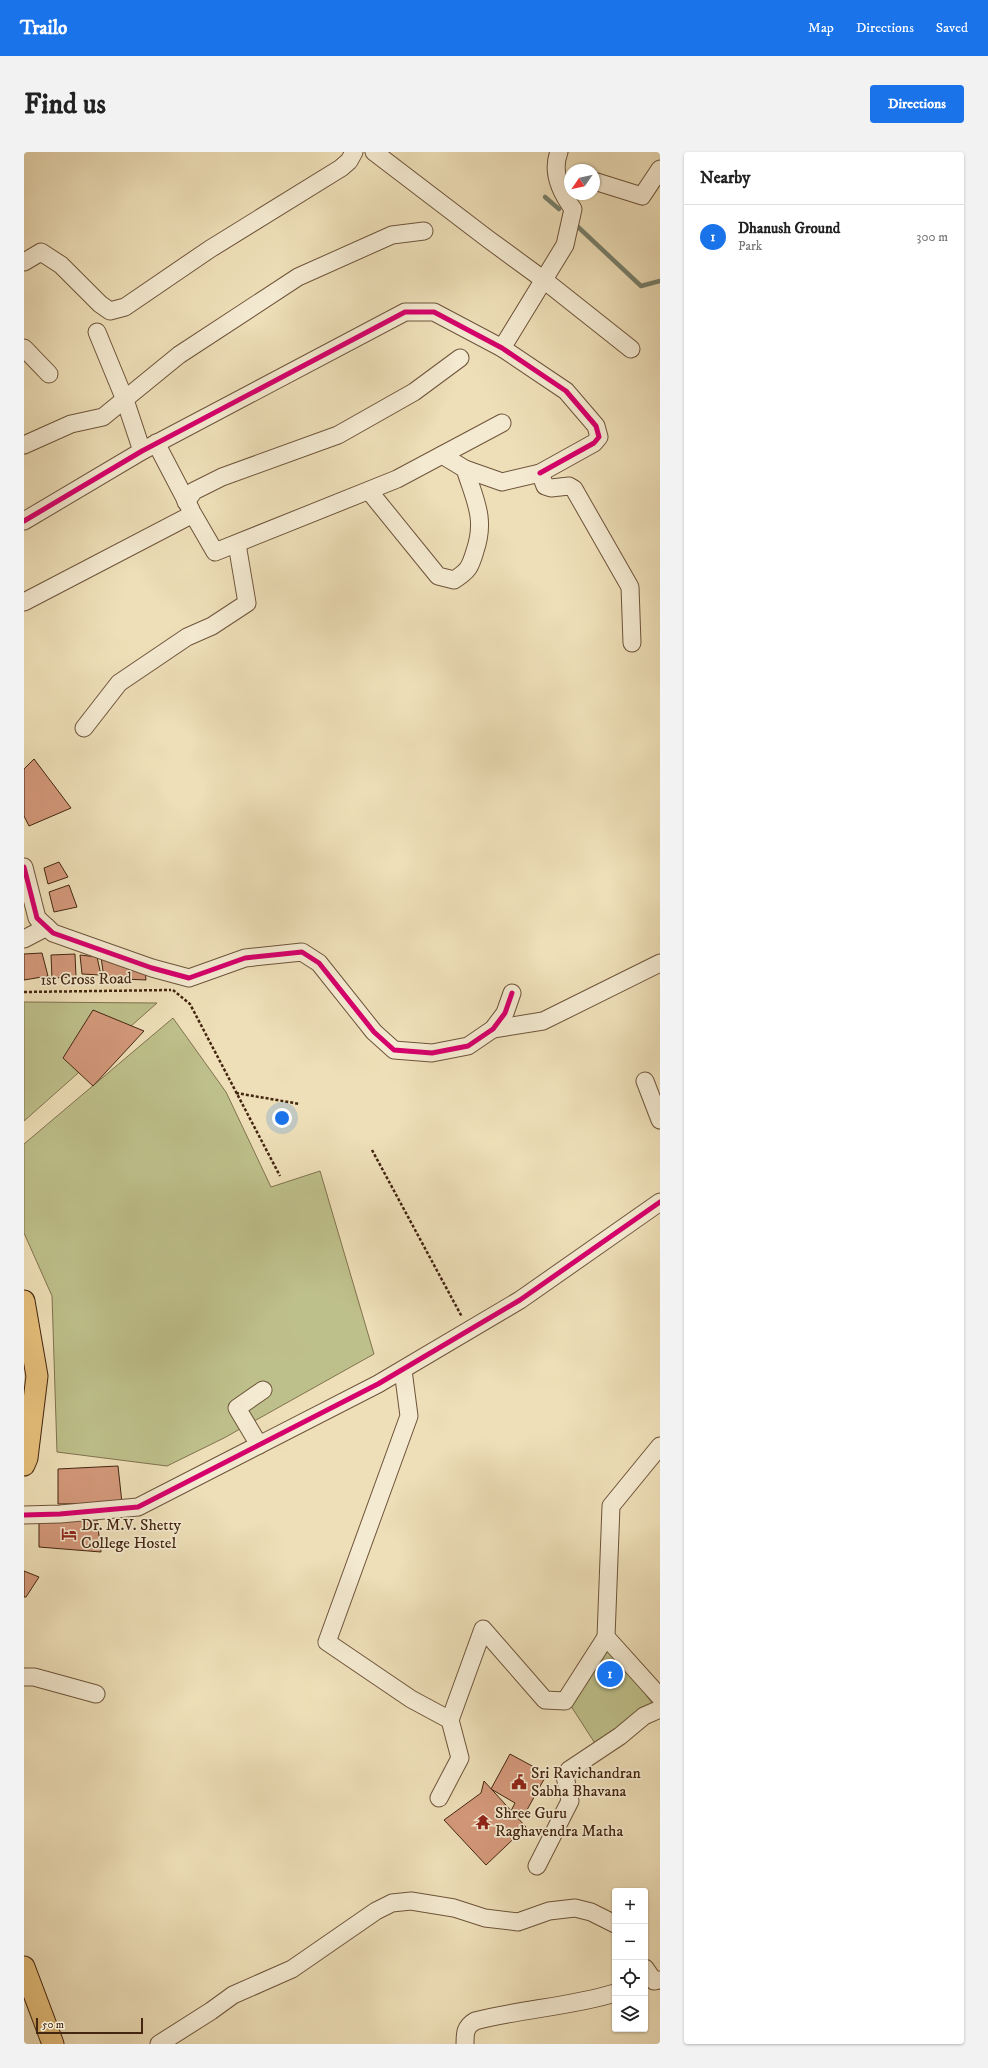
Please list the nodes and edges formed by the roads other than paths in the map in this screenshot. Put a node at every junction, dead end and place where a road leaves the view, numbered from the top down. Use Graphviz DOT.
graph roads {
  1 [pos="354,152"];
  2 [pos="374,152"];
  3 [pos="559,152"];
  4 [pos="660,169"];
  5 [pos="564,172"];
  6 [pos="600,183"];
  7 [pos="564,194"];
  8 [pos="568,200"];
  9 [pos="424,231"];
  10 [pos="24,262"];
  11 [pos="544,280"];
  12 [pos="97,332"];
  13 [pos="24,348"];
  14 [pos="502,348"];
  15 [pos="631,349"];
  16 [pos="460,358"];
  17 [pos="49,374"];
  18 [pos="125,400"];
  19 [pos="502,423"];
  20 [pos="24,445"];
  21 [pos="149,447"];
  22 [pos="442,455"];
  23 [pos="465,469"];
  24 [pos="540,473"];
  25 [pos="369,491"];
  26 [pos="190,508"];
  27 [pos="24,521"];
  28 [pos="237,544"];
  29 [pos="24,602"];
  30 [pos="632,643"];
  31 [pos="84,728"];
  32 [pos="24,867"];
  33 [pos="47,927"];
  34 [pos="24,939"];
  35 [pos="660,963"];
  36 [pos="512,993"];
  37 [pos="493,1029"];
  38 [pos="645,1081"];
  39 [pos="660,1120"];
  40 [pos="660,1202"];
  41 [pos="24,1301"];
  42 [pos="402,1370"];
  43 [pos="263,1390"];
  44 [pos="259,1445"];
  45 [pos="660,1446"];
  46 [pos="24,1465"];
  47 [pos="24,1515"];
  48 [pos="606,1637"];
  49 [pos="24,1677"];
  50 [pos="96,1694"];
  51 [pos="660,1697"];
  52 [pos="660,1709"];
  53 [pos="450,1720"];
  54 [pos="439,1798"];
  55 [pos="537,1866"];
  56 [pos="612,1922"];
  57 [pos="24,1967"];
  58 [pos="612,1994"];
  59 [pos="52,2044"];
  60 [pos="159,2044"];
  61 [pos="465,2044"];
  1 -- 10 [label="street"];
  2 -- 11 [label="street"];
  3 -- 5 [label="street"];
  4 -- 6 [label="street"];
  5 -- 7 [label="street"];
  8 -- 11 [label="street"];
  9 -- 18 [label="street"];
  11 -- 14 [label="street"];
  11 -- 15 [label="street"];
  12 -- 18 [label="street"];
  13 -- 17 [label="street"];
  14 -- 21 [label="street"];
  14 -- 24 [label="street"];
  16 -- 26 [label="street"];
  18 -- 20 [label="street"];
  18 -- 21 [label="street"];
  19 -- 22 [label="street"];
  21 -- 26 [label="street"];
  21 -- 27 [label="street"];
  22 -- 23 [label="street"];
  22 -- 25 [label="street"];
  23 -- 24 [label="street"];
  23 -- 25 [label="street"];
  24 -- 30 [label="street"];
  25 -- 28 [label="street"];
  26 -- 28 [label="street"];
  26 -- 29 [label="street"];
  28 -- 31 [label="street"];
  32 -- 33 [label="street"];
  33 -- 34 [label="street"];
  33 -- 37 [label="street"];
  35 -- 37 [label="street"];
  36 -- 37 [label="street"];
  38 -- 39 [label="street"];
  40 -- 42 [label="street"];
  41 -- 46 [label="main road"];
  42 -- 44 [label="street"];
  42 -- 53 [label="street"];
  43 -- 44 [label="street"];
  44 -- 47 [label="street"];
  45 -- 48 [label="street"];
  48 -- 51 [label="street"];
  48 -- 53 [label="street"];
  49 -- 50 [label="street"];
  52 -- 55 [label="street"];
  53 -- 54 [label="street"];
  56 -- 60 [label="street"];
  57 -- 59 [label="main road"];
  58 -- 61 [label="street"];
}
